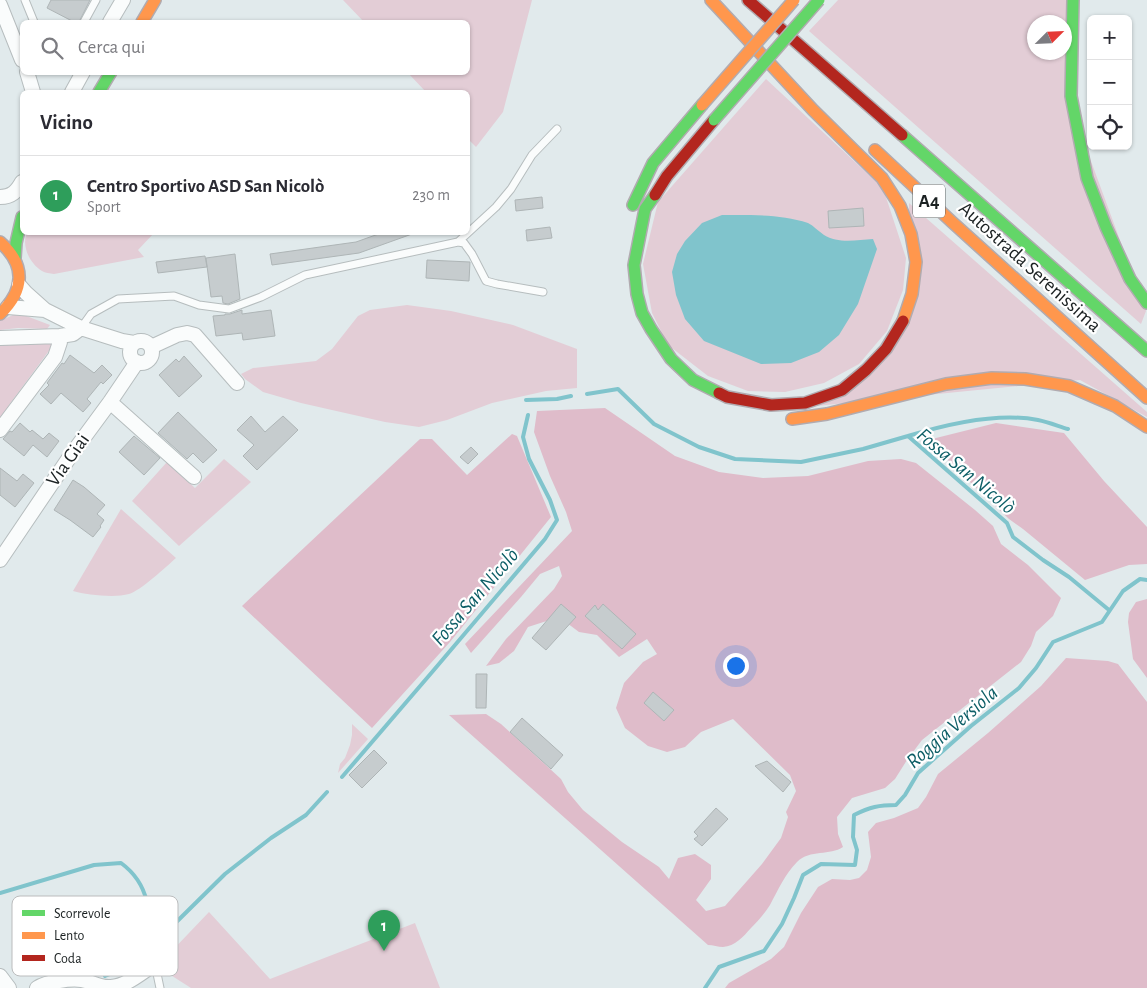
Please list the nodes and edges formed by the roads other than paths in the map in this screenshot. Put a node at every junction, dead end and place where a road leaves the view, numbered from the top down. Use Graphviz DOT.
graph roads {
  1 [pos="25,0"];
  2 [pos="96,0"];
  3 [pos="122,0"];
  4 [pos="155,0"];
  5 [pos="712,0"];
  6 [pos="748,0"];
  7 [pos="794,0"];
  8 [pos="819,0"];
  9 [pos="1072,0"];
  10 [pos="0,5"];
  11 [pos="33,20"];
  12 [pos="85,20"];
  13 [pos="111,20"];
  14 [pos="143,20"];
  15 [pos="20,55"];
  16 [pos="28,75"];
  17 [pos="81,75"];
  18 [pos="109,75"];
  19 [pos="808,87"];
  20 [pos="32,90"];
  21 [pos="73,90"];
  22 [pos="100,90"];
  23 [pos="557,129"];
  24 [pos="865,141"];
  25 [pos="20,185"];
  26 [pos="0,197"];
  27 [pos="20,213"];
  28 [pos="630,213"];
  29 [pos="9,223"];
  30 [pos="20,225"];
  31 [pos="470,231"];
  32 [pos="466,235"];
  33 [pos="0,242"];
  34 [pos="458,242"];
  35 [pos="15,258"];
  36 [pos="19,285"];
  37 [pos="543,292"];
  38 [pos="1147,303"];
  39 [pos="4,310"];
  40 [pos="45,310"];
  41 [pos="81,328"];
  42 [pos="60,336"];
  43 [pos="0,338"];
  44 [pos="134,343"];
  45 [pos="151,347"];
  46 [pos="1147,351"];
  47 [pos="137,362"];
  48 [pos="677,381"];
  49 [pos="237,383"];
  50 [pos="705,398"];
  51 [pos="1147,398"];
  52 [pos="110,402"];
  53 [pos="784,418"];
  54 [pos="1147,427"];
  55 [pos="0,430"];
  56 [pos="194,477"];
  57 [pos="0,560"];
  58 [pos="0,976"];
  59 [pos="136,976"];
  60 [pos="9,988"];
  61 [pos="37,988"];
  1 -- 11 [label="lane"];
  2 -- 12 [label="lane"];
  3 -- 13 [label="street"];
  4 -- 14 [label="main road"];
  5 -- 8 [label="main road, bridge"];
  5 -- 19 [label="main road"];
  6 -- 46 [label="main road, Autostrada Serenissima / A4"];
  7 -- 28 [label="main road, bridge"];
  9 -- 38 [label="main road"];
  10 -- 15 [label="street"];
  16 -- 20 [label="street"];
  17 -- 21 [label="street"];
  18 -- 22 [label="main road"];
  23 -- 31 [label="lane"];
  24 -- 51 [label="main road, Autostrada Serenissima / A4"];
  25 -- 26 [label="street"];
  27 -- 29 [label="main road"];
  30 -- 35 [label="main road"];
  32 -- 34 [label="lane"];
  33 -- 35 [label="main road"];
  34 -- 37 [label="lane"];
  34 -- 41 [label="lane"];
  35 -- 36 [label="main road"];
  36 -- 39 [label="main road"];
  36 -- 40 [label="street"];
  39 -- 40 [label="street"];
  40 -- 41 [label="street"];
  41 -- 42 [label="street"];
  41 -- 44 [label="street"];
  42 -- 43 [label="street"];
  42 -- 55 [label="street"];
  44 -- 45 [label="street"];
  44 -- 47 [label="street"];
  45 -- 47 [label="street"];
  45 -- 49 [label="street"];
  47 -- 52 [label="street, Via Giai"];
  48 -- 50 [label="main road"];
  52 -- 56 [label="street"];
  52 -- 57 [label="street, Via Giai"];
  53 -- 54 [label="main road"];
  58 -- 60 [label="street"];
  59 -- 61 [label="street"];
}
